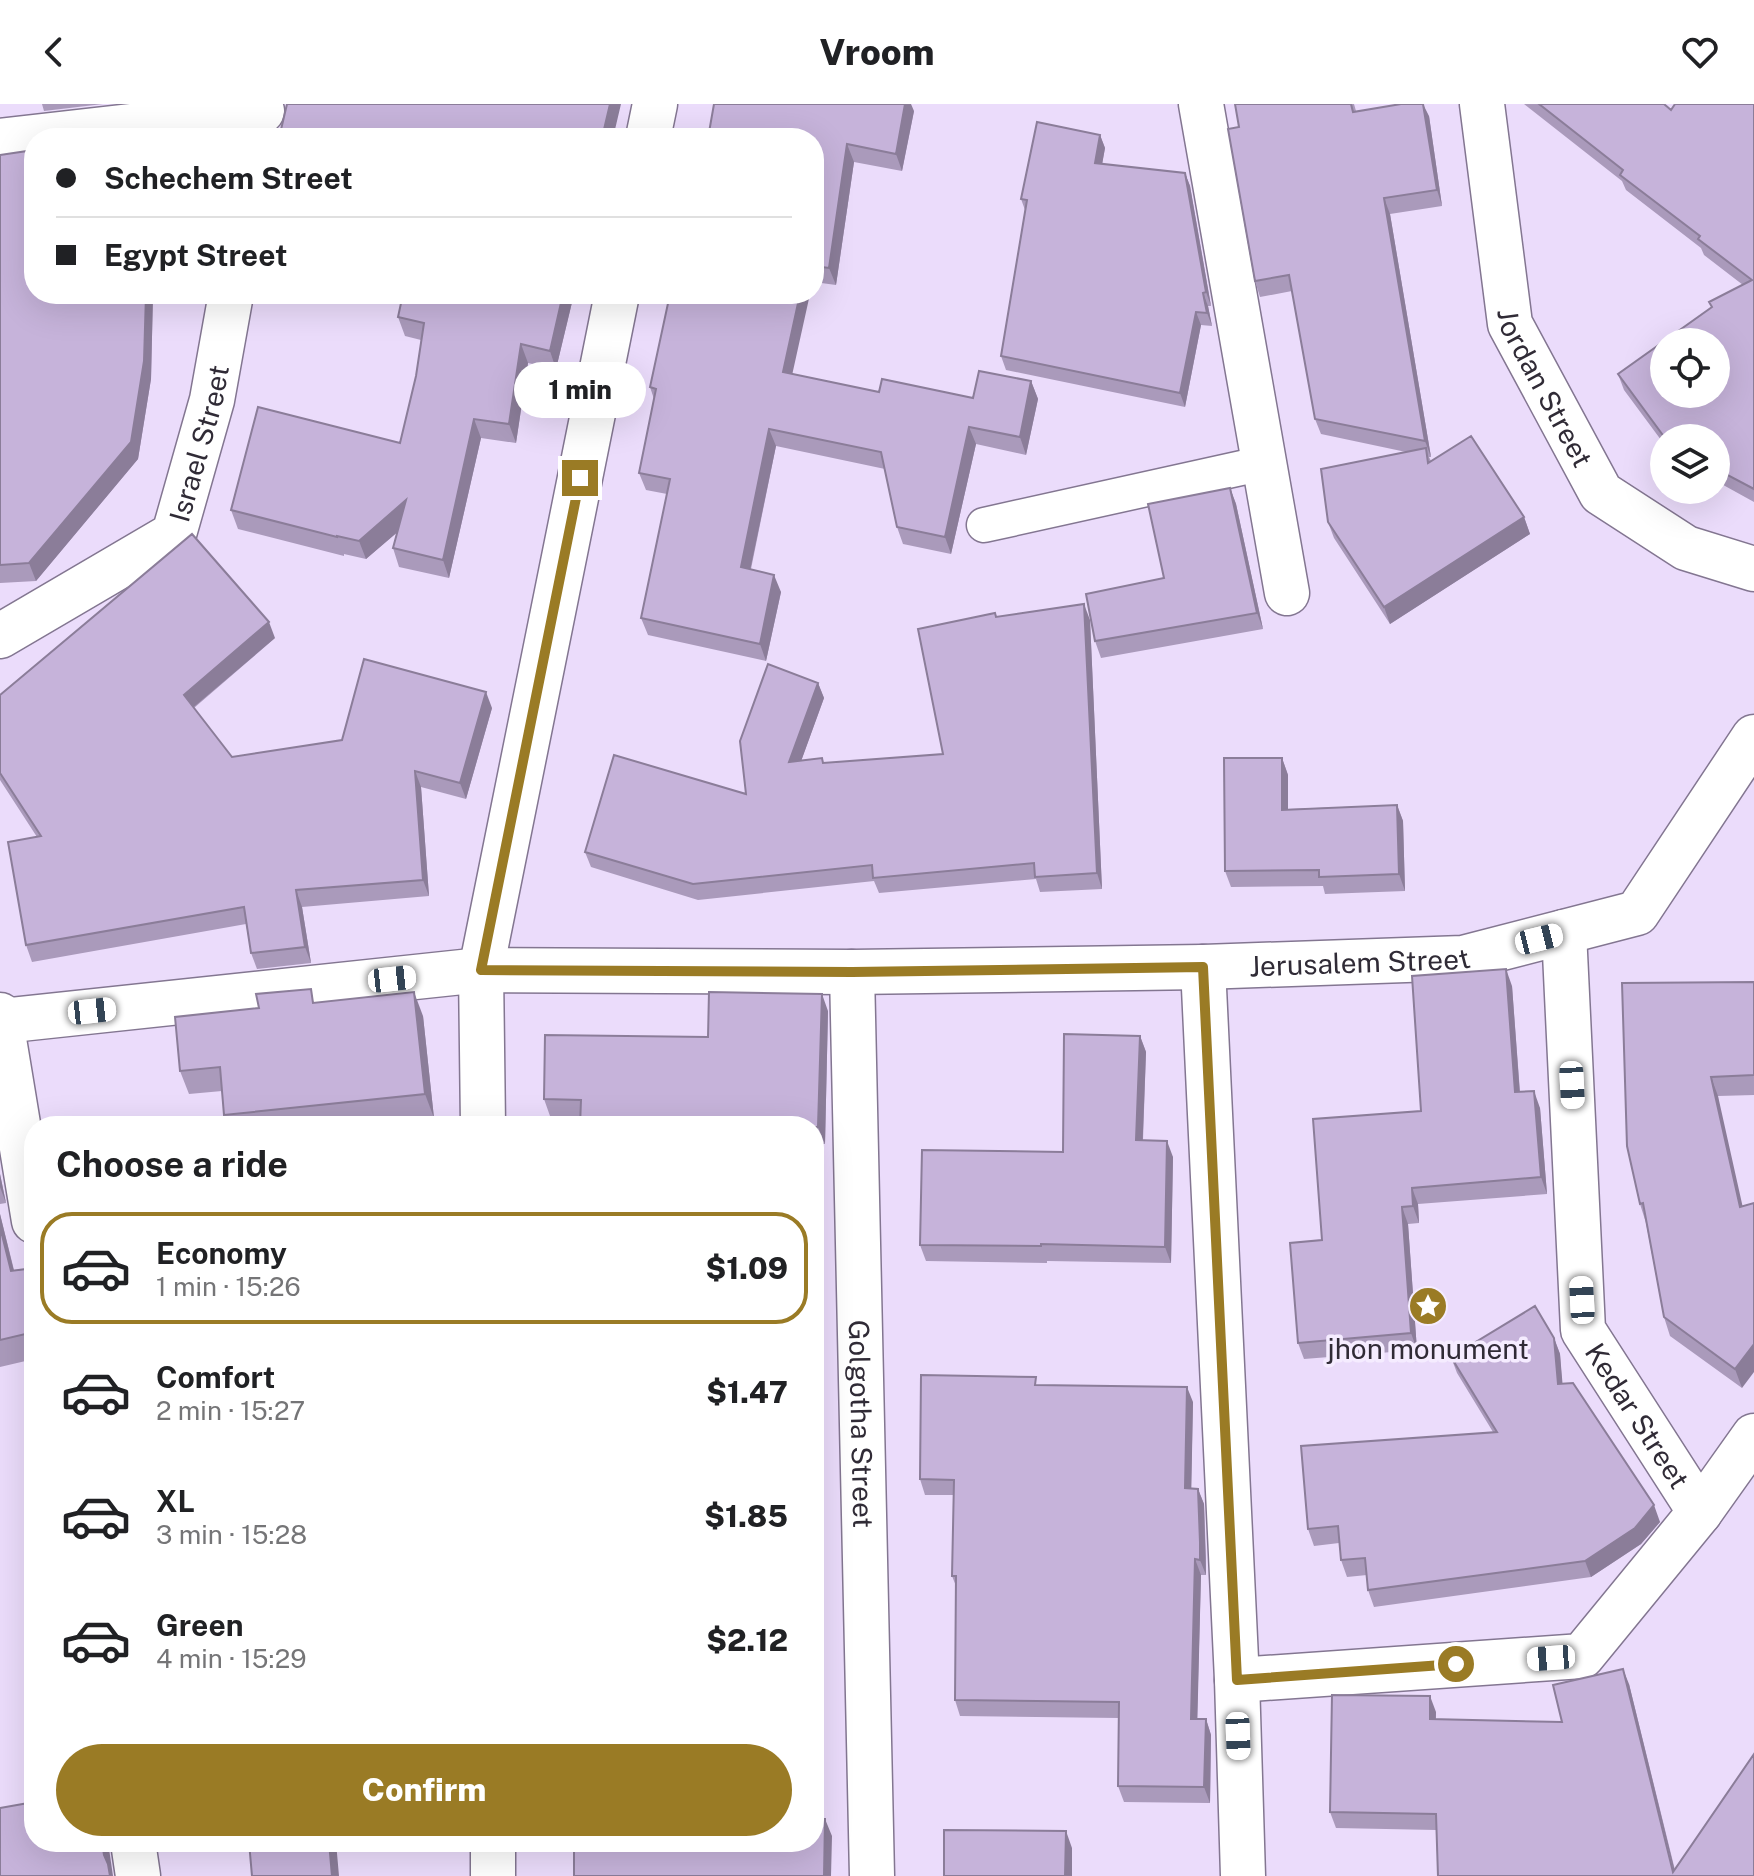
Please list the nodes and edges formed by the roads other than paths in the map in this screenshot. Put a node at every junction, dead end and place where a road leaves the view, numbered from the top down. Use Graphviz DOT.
graph roads {
  1 [pos="655,104"];
  2 [pos="1201,104"];
  3 [pos="1482,104"];
  4 [pos="261,118"];
  5 [pos="148,128"];
  6 [pos="650,128"];
  7 [pos="24,139"];
  8 [pos="0,141"];
  9 [pos="229,304"];
  10 [pos="615,304"];
  11 [pos="1264,463"];
  12 [pos="984,525"];
  13 [pos="1754,569"];
  14 [pos="1287,593"];
  15 [pos="0,636"];
  16 [pos="1754,737"];
  17 [pos="1564,932"];
  18 [pos="1203,967"];
  19 [pos="481,970"];
  20 [pos="852,972"];
  21 [pos="1,1018"];
  22 [pos="483,1116"];
  23 [pos="24,1159"];
  24 [pos="1754,1436"];
  25 [pos="1700,1512"];
  26 [pos="1237,1680"];
  27 [pos="134,1852"];
  28 [pos="493,1852"];
  29 [pos="138,1876"];
  30 [pos="493,1876"];
  31 [pos="872,1876"];
  32 [pos="1243,1876"];
  1 -- 6 [label="street"];
  2 -- 11 [label="street"];
  3 -- 13 [label="street, Jordan Street"];
  4 -- 5 [label="street"];
  7 -- 8 [label="street"];
  9 -- 15 [label="street, Israel Street"];
  10 -- 19 [label="street"];
  11 -- 12 [label="lane"];
  11 -- 14 [label="street"];
  16 -- 17 [label="street, Jerusalem Street"];
  17 -- 18 [label="street, Jerusalem Street"];
  17 -- 25 [label="street, Kedar Street"];
  18 -- 20 [label="street, Jerusalem Street"];
  18 -- 26 [label="street"];
  19 -- 20 [label="street, Jerusalem Street"];
  19 -- 21 [label="street, Jerusalem Street"];
  19 -- 22 [label="street"];
  20 -- 31 [label="street, Golgotha Street"];
  21 -- 23 [label="street"];
  24 -- 25 [label="street"];
  25 -- 26 [label="street"];
  26 -- 32 [label="street"];
  27 -- 29 [label="street"];
  28 -- 30 [label="street"];
}
